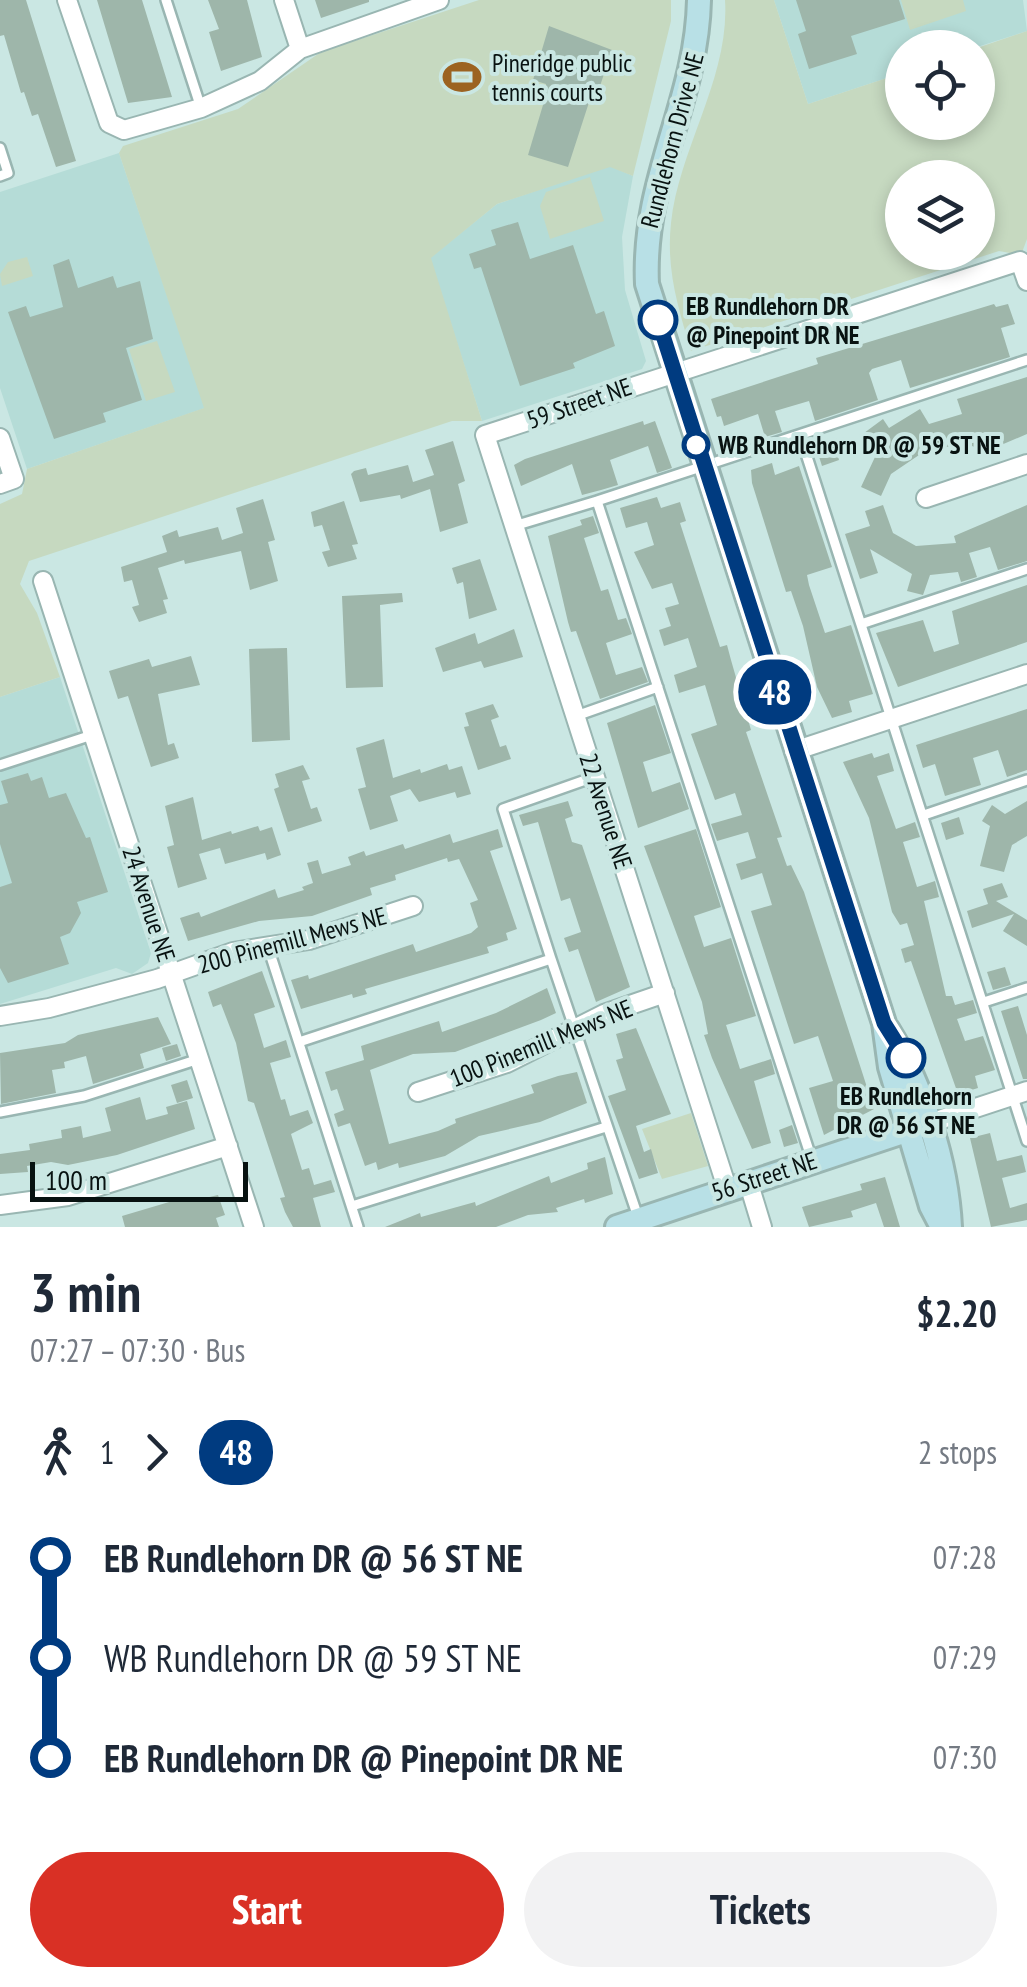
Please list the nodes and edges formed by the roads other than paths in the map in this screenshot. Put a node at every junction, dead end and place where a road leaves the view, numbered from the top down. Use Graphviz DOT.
graph roads {
  1 [pos="67,0"];
  2 [pos="166,0"];
  3 [pos="284,0"];
  4 [pos="439,0"];
  5 [pos="699,0"];
  6 [pos="393,7"];
  7 [pos="300,49"];
  8 [pos="201,108"];
  9 [pos="0,148"];
  10 [pos="0,176"];
  11 [pos="1027,281"];
  12 [pos="1027,360"];
  13 [pos="673,370"];
  14 [pos="485,435"];
  15 [pos="800,435"];
  16 [pos="0,438"];
  17 [pos="1027,464"];
  18 [pos="703,467"];
  19 [pos="7,482"];
  20 [pos="926,498"];
  21 [pos="597,501"];
  22 [pos="514,526"];
  23 [pos="1027,569"];
  24 [pos="43,582"];
  25 [pos="862,624"];
  26 [pos="1027,674"];
  27 [pos="658,688"];
  28 [pos="576,716"];
  29 [pos="892,718"];
  30 [pos="93,734"];
  31 [pos="794,751"];
  32 [pos="0,765"];
  33 [pos="594,777"];
  34 [pos="1027,780"];
  35 [pos="924,815"];
  36 [pos="414,906"];
  37 [pos="267,944"];
  38 [pos="551,959"];
  39 [pos="172,975"];
  40 [pos="1027,988"];
  41 [pos="665,994"];
  42 [pos="984,1002"];
  43 [pos="0,1016"];
  44 [pos="575,1030"];
  45 [pos="298,1042"];
  46 [pos="199,1059"];
  47 [pos="418,1092"];
  48 [pos="1021,1093"];
  49 [pos="0,1112"];
  50 [pos="606,1126"];
  51 [pos="918,1127"];
  52 [pos="1027,1141"];
  53 [pos="228,1146"];
  54 [pos="812,1160"];
  55 [pos="737,1184"];
  56 [pos="0,1205"];
  57 [pos="352,1206"];
  58 [pos="628,1224"];
  59 [pos="254,1227"];
  60 [pos="358,1227"];
  61 [pos="762,1227"];
  62 [pos="946,1227"];
  1 -- 8 [label="street"];
  2 -- 8 [label="lane"];
  3 -- 7 [label="street"];
  4 -- 6 [label="street"];
  5 -- 13 [label="street, Rundlehorn Drive NE"];
  6 -- 7 [label="street"];
  7 -- 8 [label="street"];
  9 -- 10 [label="lane"];
  11 -- 13 [label="street, 59 Street NE"];
  12 -- 15 [label="lane"];
  13 -- 14 [label="street, 59 Street NE"];
  13 -- 18 [label="street, Rundlehorn Drive NE"];
  14 -- 22 [label="street, 22 Avenue NE"];
  15 -- 18 [label="lane"];
  15 -- 25 [label="lane"];
  16 -- 19 [label="street"];
  17 -- 20 [label="street"];
  18 -- 21 [label="lane"];
  18 -- 31 [label="street, Rundlehorn Drive NE"];
  21 -- 22 [label="lane"];
  21 -- 27 [label="lane"];
  22 -- 28 [label="street, 22 Avenue NE"];
  23 -- 25 [label="lane"];
  24 -- 30 [label="street, 24 Avenue NE"];
  25 -- 29 [label="lane"];
  26 -- 29 [label="street"];
  27 -- 28 [label="lane"];
  27 -- 54 [label="lane"];
  28 -- 33 [label="street, 22 Avenue NE"];
  29 -- 31 [label="street"];
  29 -- 35 [label="lane"];
  30 -- 32 [label="lane"];
  30 -- 39 [label="street, 24 Avenue NE"];
  31 -- 51 [label="street, Rundlehorn Drive NE"];
  33 -- 38 [label="lane"];
  33 -- 41 [label="street, 22 Avenue NE"];
  34 -- 35 [label="lane"];
  35 -- 42 [label="lane"];
  36 -- 37 [label="street, 200 Pinemill Mews NE"];
  37 -- 39 [label="street, 200 Pinemill Mews NE"];
  37 -- 45 [label="lane"];
  38 -- 44 [label="lane"];
  38 -- 45 [label="lane"];
  39 -- 43 [label="street, 200 Pinemill Mews NE"];
  39 -- 46 [label="street, 24 Avenue NE"];
  40 -- 42 [label="lane"];
  41 -- 44 [label="street, 100 Pinemill Mews NE"];
  41 -- 55 [label="street, 22 Avenue NE"];
  42 -- 48 [label="lane"];
  44 -- 47 [label="street, 100 Pinemill Mews NE"];
  44 -- 50 [label="lane"];
  45 -- 57 [label="lane"];
  46 -- 49 [label="lane"];
  46 -- 53 [label="street, 24 Avenue NE"];
  48 -- 51 [label="street, 56 Street NE"];
  48 -- 52 [label="lane"];
  50 -- 57 [label="lane"];
  50 -- 58 [label="lane"];
  51 -- 54 [label="street, 56 Street NE"];
  51 -- 62 [label="street, Rundlehorn Drive NE"];
  53 -- 56 [label="street"];
  53 -- 59 [label="street, 24 Avenue NE"];
  54 -- 55 [label="street, 56 Street NE"];
  55 -- 58 [label="street, 56 Street NE"];
  55 -- 61 [label="street, 22 Avenue NE"];
  57 -- 60 [label="lane"];
}
